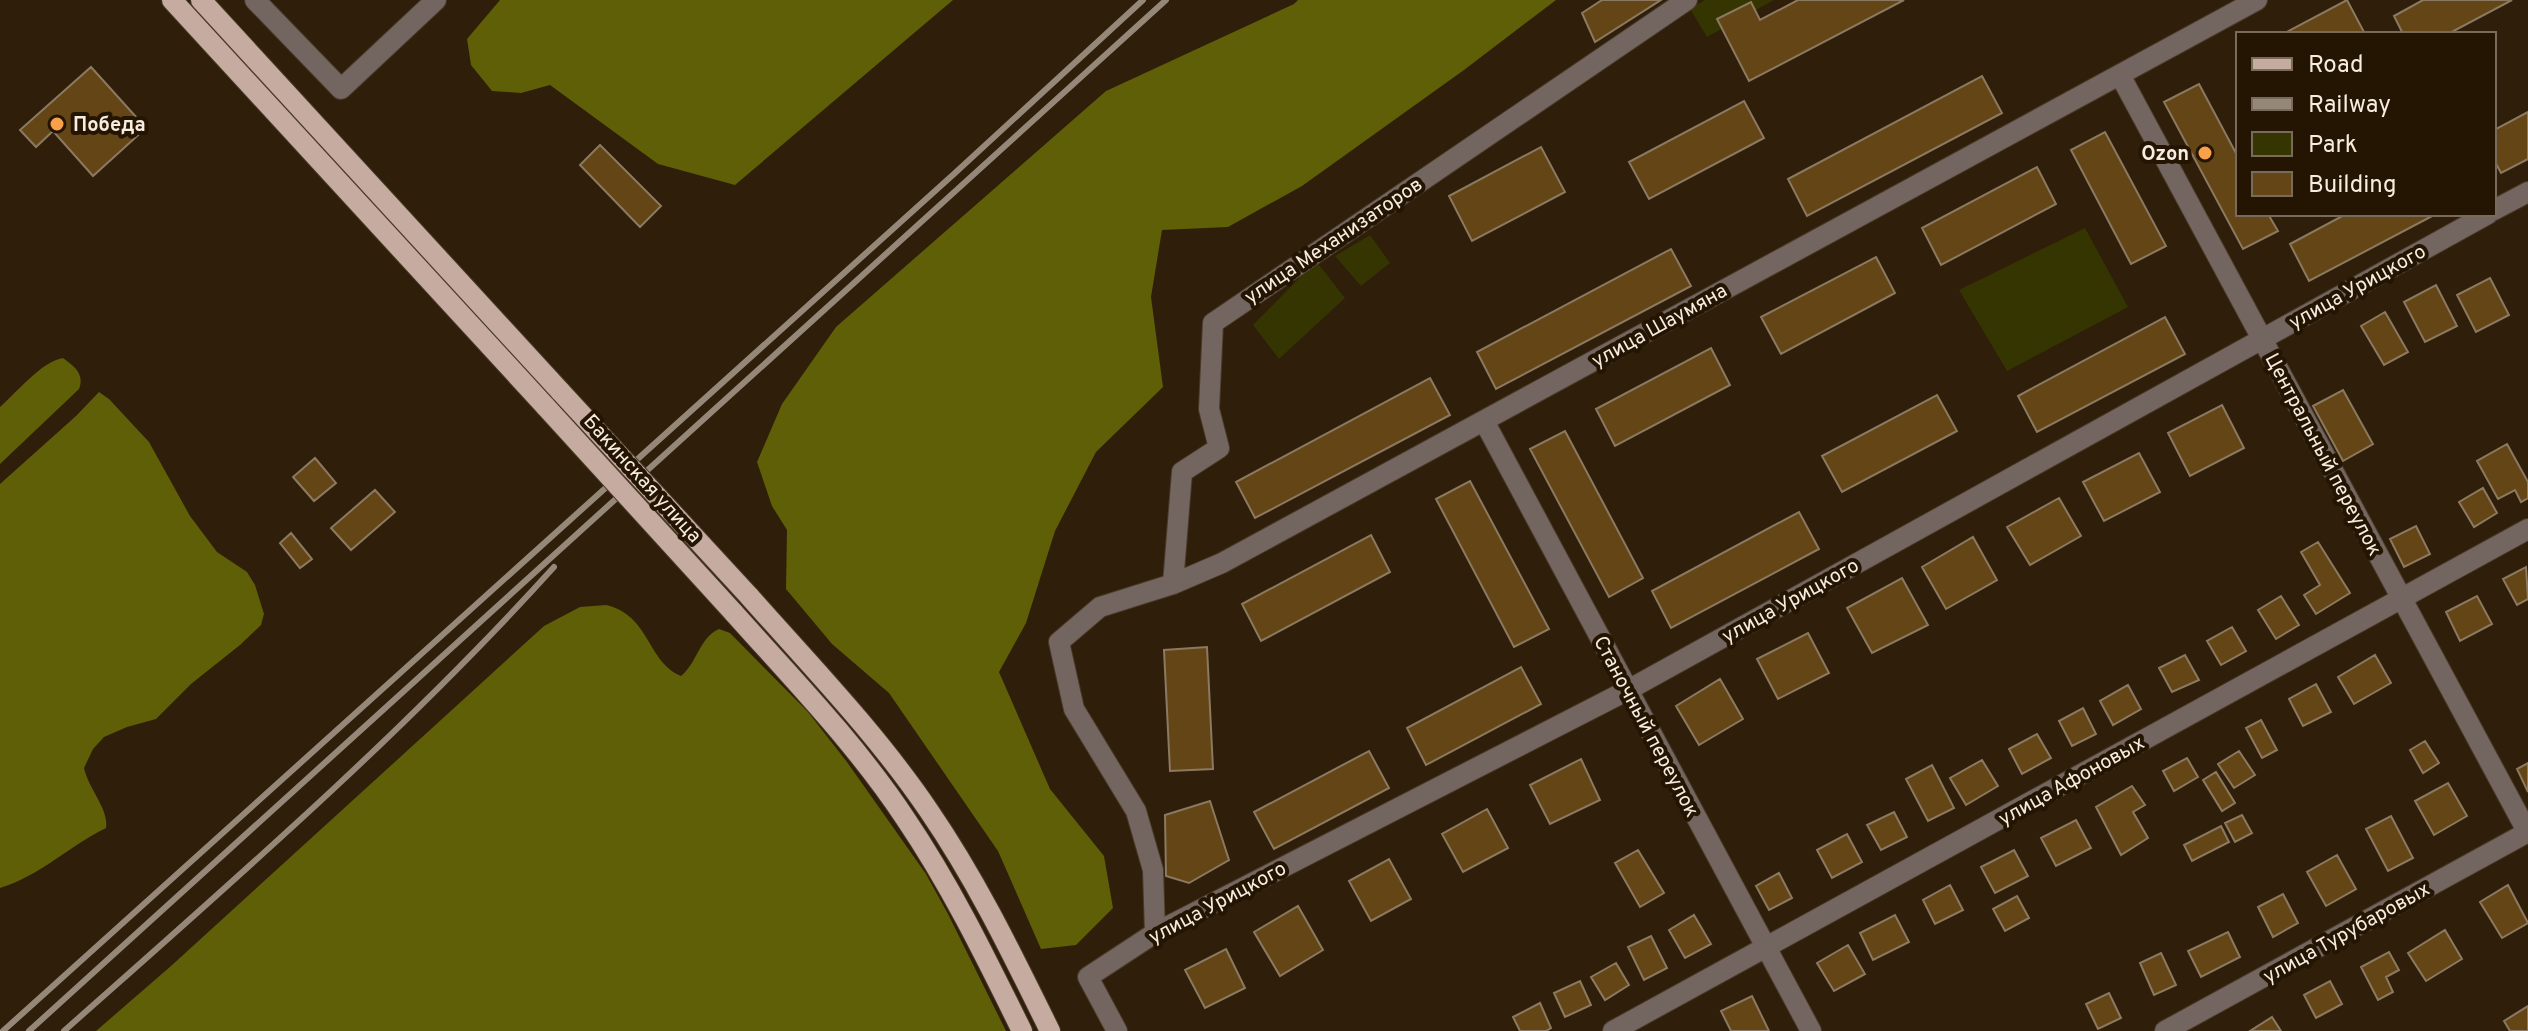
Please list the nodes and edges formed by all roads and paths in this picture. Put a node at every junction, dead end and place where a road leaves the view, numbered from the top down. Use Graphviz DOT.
graph roads {
  1 [pos="172,0"];
  2 [pos="201,0"];
  3 [pos="255,0"];
  4 [pos="436,0"];
  5 [pos="1687,0"];
  6 [pos="2257,0"];
  7 [pos="2120,75"];
  8 [pos="2528,192"];
  9 [pos="2496,209"];
  10 [pos="2484,216"];
  11 [pos="2262,339"];
  12 [pos="1484,421"];
  13 [pos="2528,529"];
  14 [pos="1173,584"];
  15 [pos="2401,598"];
  16 [pos="1628,690"];
  17 [pos="2528,833"];
  18 [pos="1155,933"];
  19 [pos="1766,947"];
  20 [pos="1022,1031"];
  21 [pos="1050,1031"];
  22 [pos="1117,1031"];
  23 [pos="1613,1031"];
  24 [pos="1811,1031"];
  25 [pos="2165,1031"];
  1 -- 20 [label="main road, Бакинская улица, bridge"];
  2 -- 21 [label="main road, Бакинская улица, bridge"];
  3 -- 4 [label="street"];
  5 -- 14 [label="street, улица Механизаторов"];
  6 -- 7 [label="street, улица Шаумяна"];
  7 -- 11 [label="street, Центральный переулок"];
  7 -- 12 [label="street, улица Шаумяна"];
  8 -- 9 [label="street"];
  10 -- 11 [label="street, улица Урицкого"];
  11 -- 15 [label="street, Центральный переулок"];
  11 -- 16 [label="street, улица Урицкого"];
  12 -- 14 [label="street, улица Шаумяна"];
  12 -- 16 [label="street, Станочный переулок"];
  13 -- 15 [label="street, улица Афоновых"];
  14 -- 18 [label="street, улица Шаумяна"];
  15 -- 17 [label="street, Центральный переулок"];
  15 -- 19 [label="street, улица Афоновых"];
  16 -- 18 [label="street, улица Урицкого"];
  16 -- 19 [label="street, Станочный переулок"];
  17 -- 25 [label="street, улица Турубаровых"];
  18 -- 22 [label="street, улица Урицкого"];
  19 -- 23 [label="street, улица Афоновых"];
  19 -- 24 [label="street, Станочный переулок"];
}
